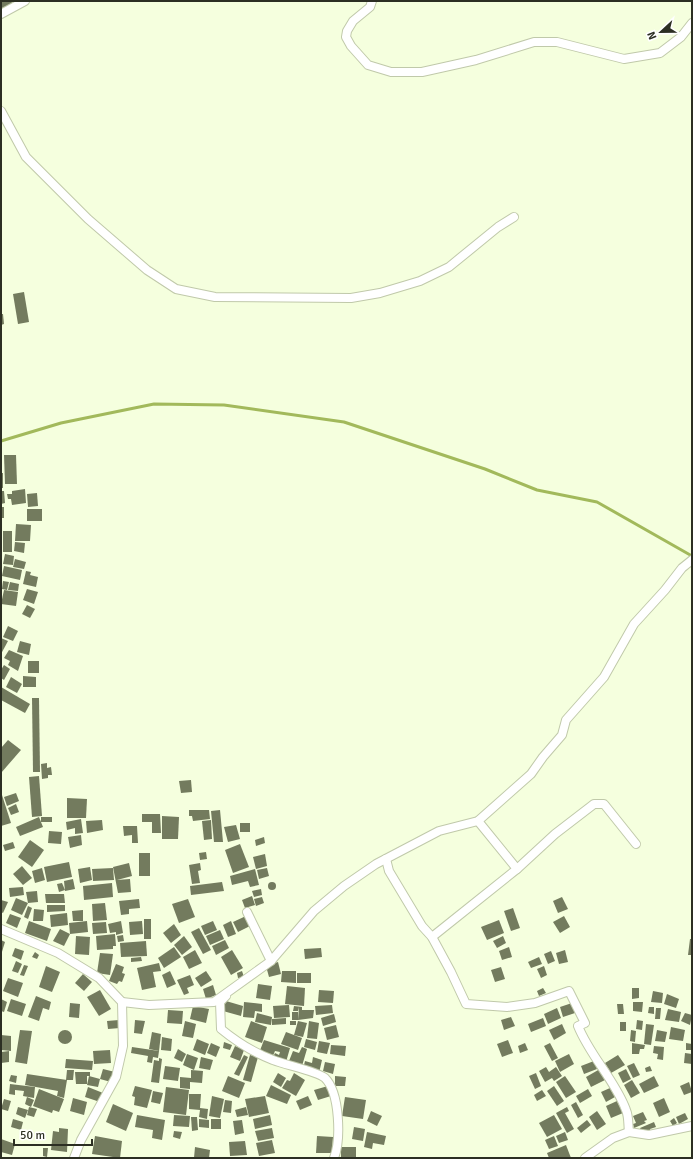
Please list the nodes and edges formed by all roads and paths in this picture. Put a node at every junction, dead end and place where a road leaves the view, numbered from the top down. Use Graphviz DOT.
graph roads {
  1 [pos="372,1"];
  2 [pos="20,2"];
  3 [pos="1,14"];
  4 [pos="692,23"];
  5 [pos="1,111"];
  6 [pos="514,217"];
  7 [pos="692,560"];
  8 [pos="478,821"];
  9 [pos="636,844"];
  10 [pos="386,859"];
  11 [pos="517,869"];
  12 [pos="247,912"];
  13 [pos="1,929"];
  14 [pos="432,937"];
  15 [pos="271,961"];
  16 [pos="227,994"];
  17 [pos="122,1002"];
  18 [pos="692,1126"];
  19 [pos="629,1132"];
  20 [pos="74,1158"];
  21 [pos="334,1158"];
  22 [pos="585,1158"];
  1 -- 4 [label="street"];
  2 -- 3 [label="street"];
  5 -- 6 [label="street"];
  7 -- 8 [label="street"];
  8 -- 10 [label="street"];
  8 -- 11 [label="street"];
  9 -- 11 [label="street"];
  10 -- 14 [label="street"];
  10 -- 15 [label="street"];
  11 -- 14 [label="street"];
  12 -- 15 [label="street"];
  13 -- 17 [label="street"];
  14 -- 19 [label="street"];
  15 -- 16 [label="street"];
  16 -- 17 [label="street"];
  16 -- 21 [label="street"];
  17 -- 20 [label="street"];
  18 -- 19 [label="street"];
  19 -- 22 [label="street"];
}
